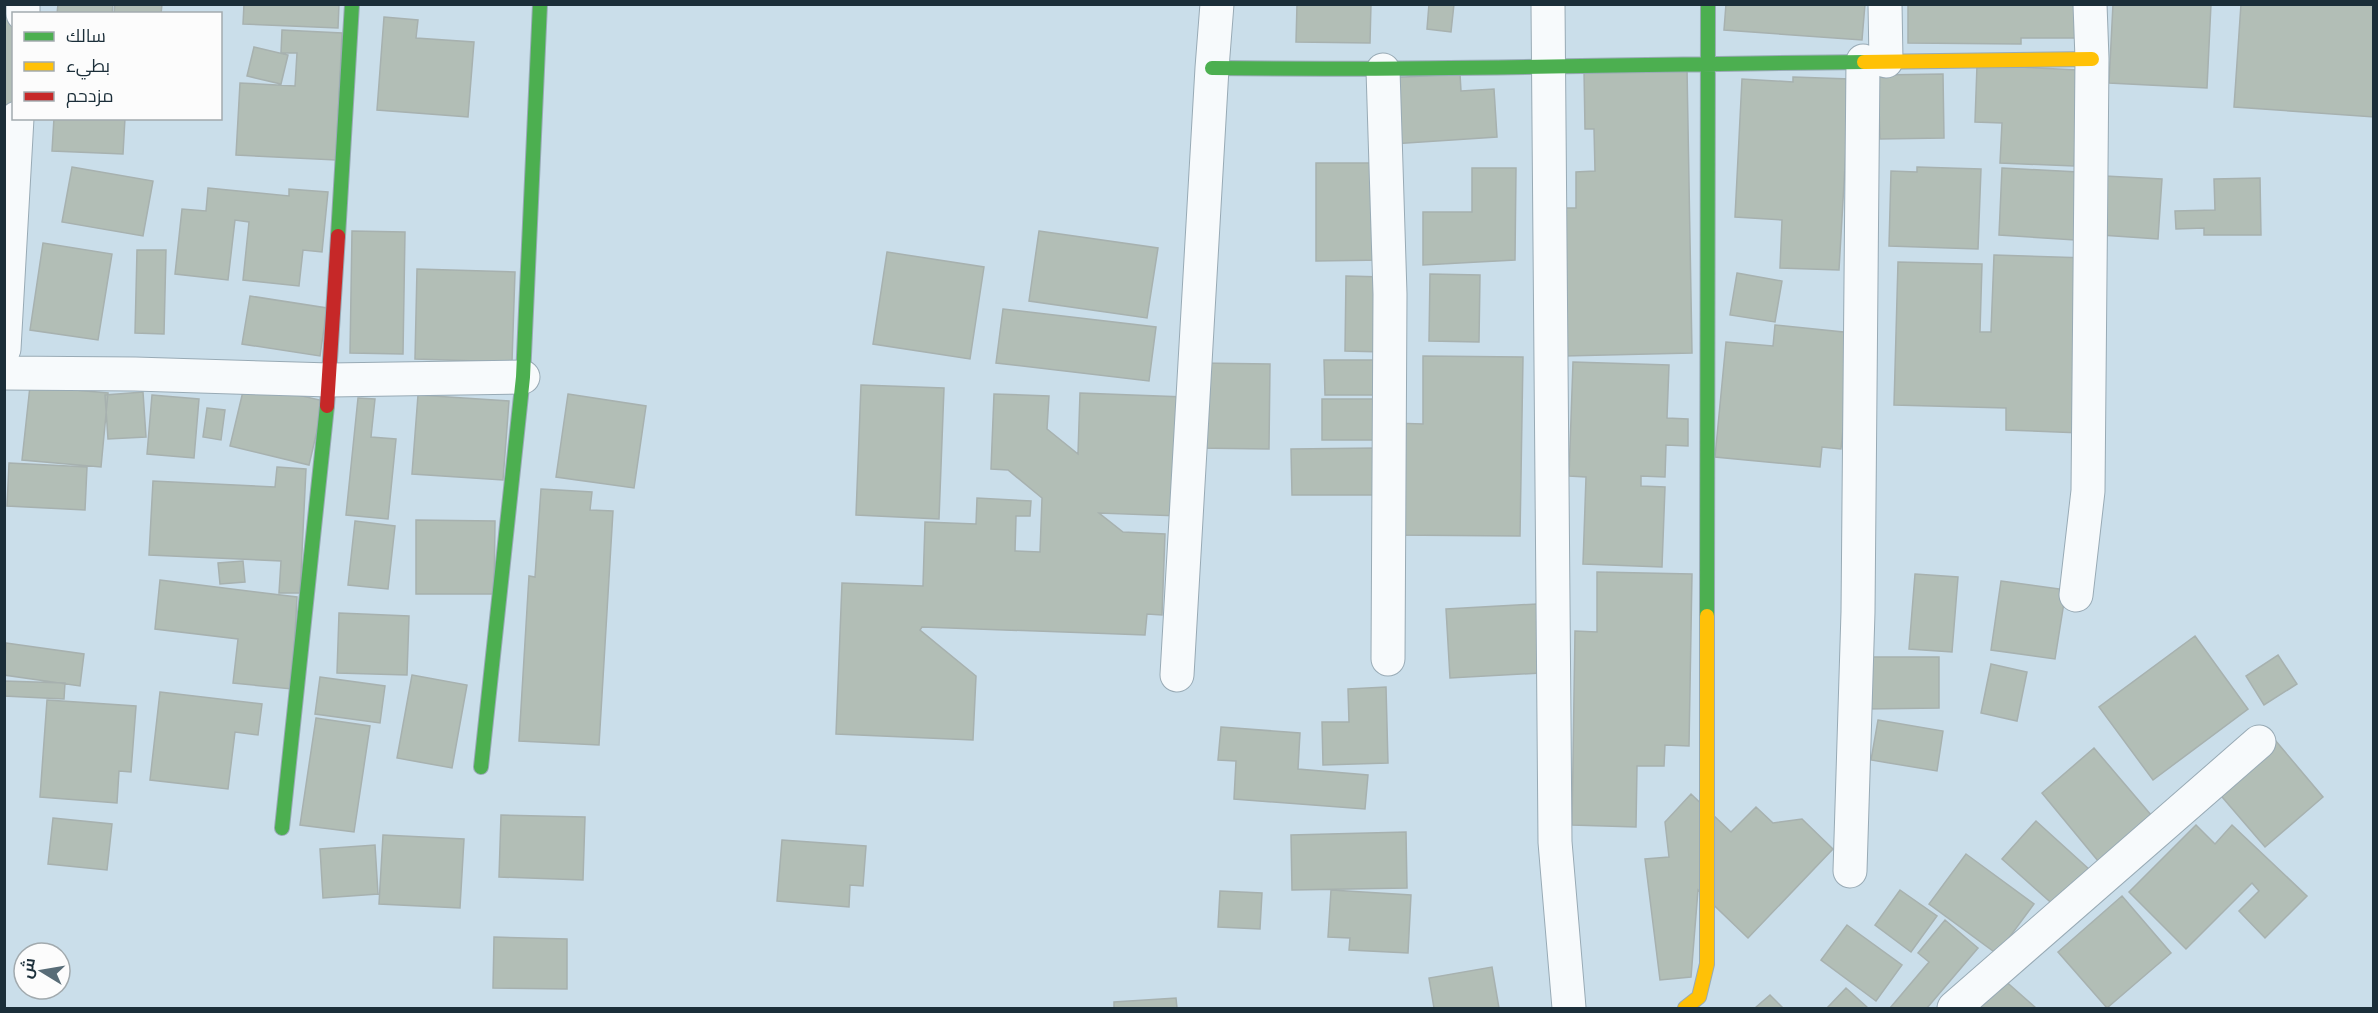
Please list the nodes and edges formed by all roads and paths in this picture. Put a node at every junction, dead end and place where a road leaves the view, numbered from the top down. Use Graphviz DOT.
graph roads {
  1 [pos="352,4"];
  2 [pos="540,4"];
  3 [pos="1217,4"];
  4 [pos="1548,4"];
  5 [pos="1708,4"];
  6 [pos="1885,4"];
  7 [pos="2090,4"];
  8 [pos="2092,59"];
  9 [pos="1874,61"];
  10 [pos="1709,63"];
  11 [pos="1549,64"];
  12 [pos="1212,68"];
  13 [pos="1383,70"];
  14 [pos="17,120"];
  15 [pos="4,349"];
  16 [pos="4,373"];
  17 [pos="523,377"];
  18 [pos="330,380"];
  19 [pos="2076,595"];
  20 [pos="1388,659"];
  21 [pos="1177,675"];
  22 [pos="2259,742"];
  23 [pos="482,767"];
  24 [pos="282,828"];
  25 [pos="1850,871"];
  26 [pos="1569,1008"];
  27 [pos="1684,1008"];
  28 [pos="1954,1008"];
  1 -- 18 [label="street"];
  2 -- 17 [label="street"];
  3 -- 12 [label="street"];
  4 -- 11 [label="street"];
  5 -- 10 [label="street"];
  6 -- 9 [label="street"];
  7 -- 8 [label="street"];
  8 -- 9 [label="street"];
  8 -- 19 [label="street"];
  9 -- 10 [label="street"];
  9 -- 25 [label="street"];
  10 -- 11 [label="street"];
  10 -- 27 [label="street"];
  11 -- 13 [label="street"];
  11 -- 26 [label="street"];
  12 -- 13 [label="street"];
  12 -- 21 [label="street"];
  13 -- 20 [label="street"];
  14 -- 15 [label="street"];
  16 -- 18 [label="street"];
  17 -- 18 [label="street"];
  17 -- 23 [label="street"];
  18 -- 24 [label="street"];
  22 -- 28 [label="street"];
}
